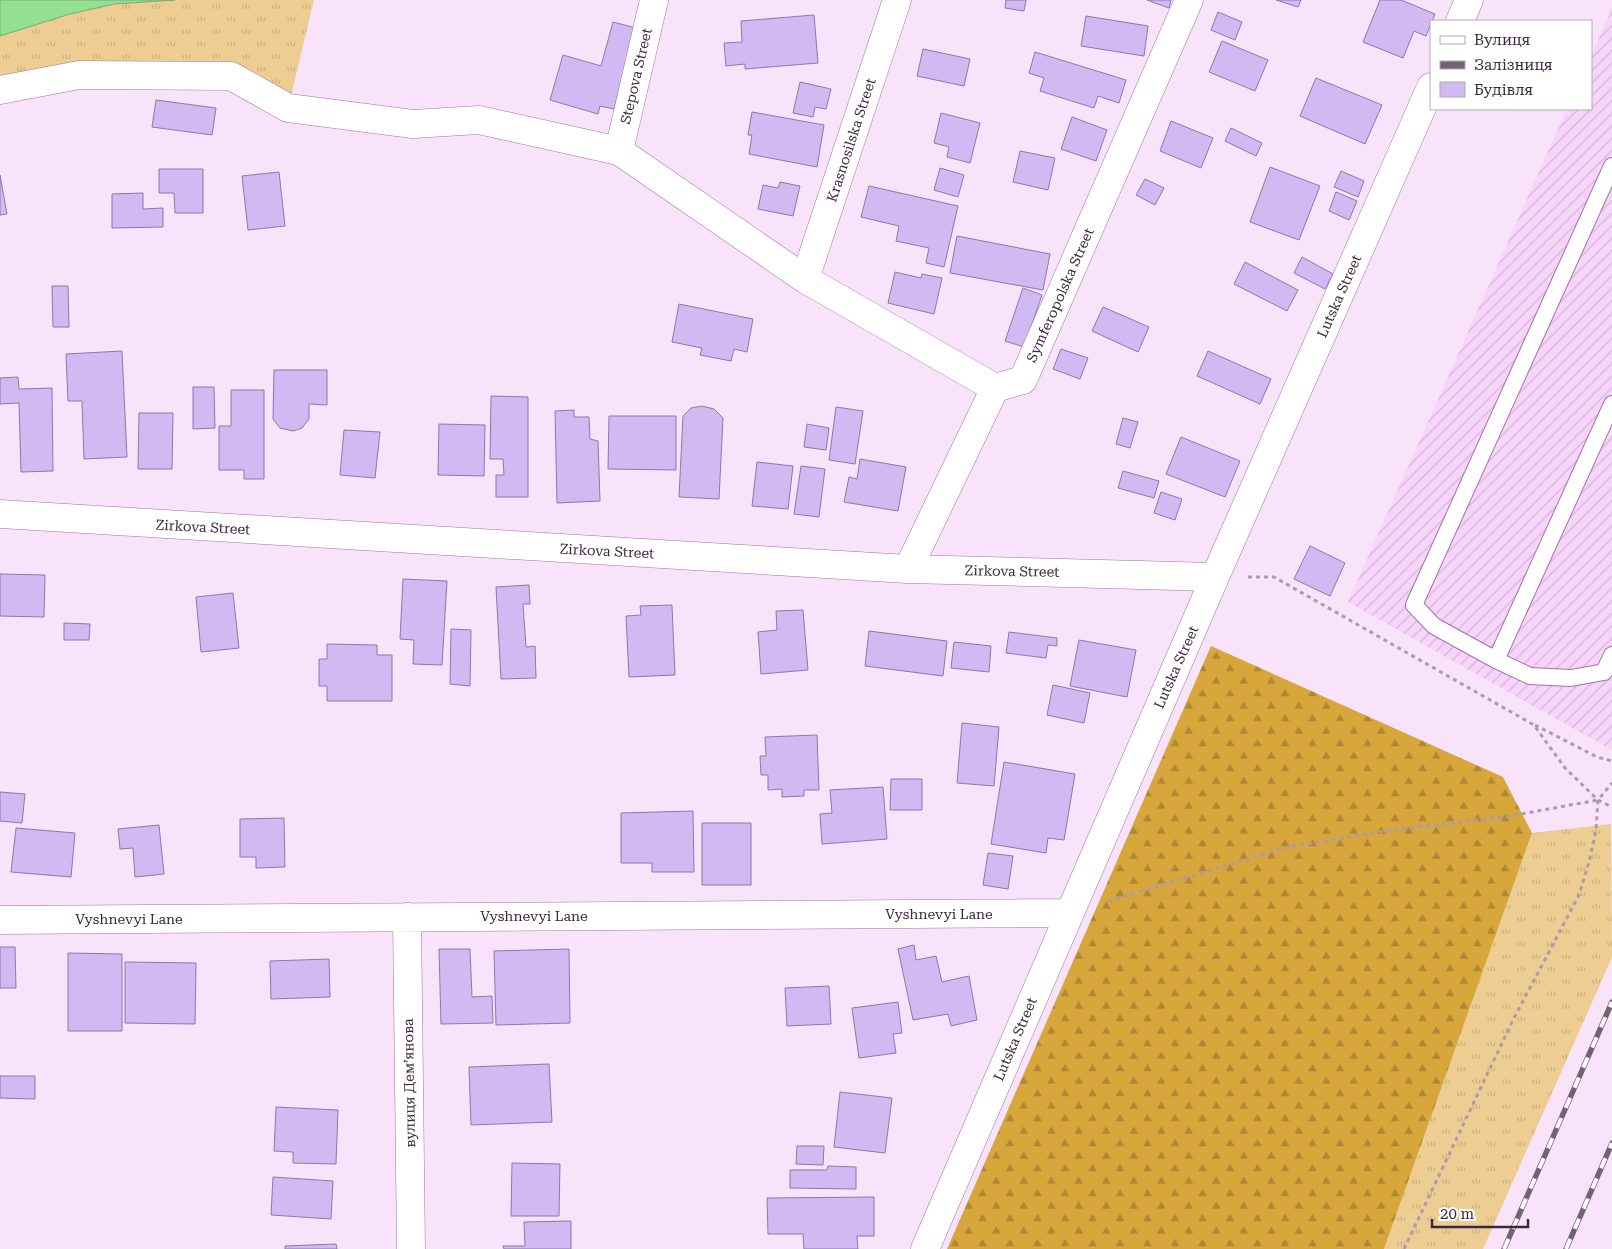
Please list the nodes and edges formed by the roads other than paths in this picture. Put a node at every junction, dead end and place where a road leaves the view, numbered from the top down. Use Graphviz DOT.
graph roads {
  1 [pos="654,0"];
  2 [pos="896,0"];
  3 [pos="1189,0"];
  4 [pos="1469,0"];
  5 [pos="1460,20"];
  6 [pos="1430,89"];
  7 [pos="0,90"];
  8 [pos="619,151"];
  9 [pos="1612,166"];
  10 [pos="804,279"];
  11 [pos="995,388"];
  12 [pos="1612,404"];
  13 [pos="0,514"];
  14 [pos="908,569"];
  15 [pos="1215,577"];
  16 [pos="1612,656"];
  17 [pos="1496,660"];
  18 [pos="1069,913"];
  19 [pos="407,917"];
  20 [pos="0,920"];
  21 [pos="411,1249"];
  22 [pos="925,1249"];
  1 -- 8 [label="street, Stepova Street"];
  2 -- 10 [label="street, Krasnosilska Street"];
  3 -- 11 [label="street, Symferopolska Street"];
  4 -- 5 [label="street"];
  6 -- 15 [label="street, Lutska Street"];
  7 -- 8 [label="street"];
  8 -- 10 [label="street"];
  9 -- 17 [label="lane"];
  10 -- 11 [label="street"];
  11 -- 14 [label="street"];
  12 -- 17 [label="lane"];
  13 -- 14 [label="street, Zirkova Street"];
  14 -- 15 [label="street, Zirkova Street"];
  15 -- 18 [label="street, Lutska Street"];
  16 -- 17 [label="lane"];
  18 -- 19 [label="street, Vyshnevyi Lane"];
  18 -- 22 [label="street, Lutska Street"];
  19 -- 20 [label="street, Vyshnevyi Lane"];
  19 -- 21 [label="street, вулиця Демʼянова"];
}
